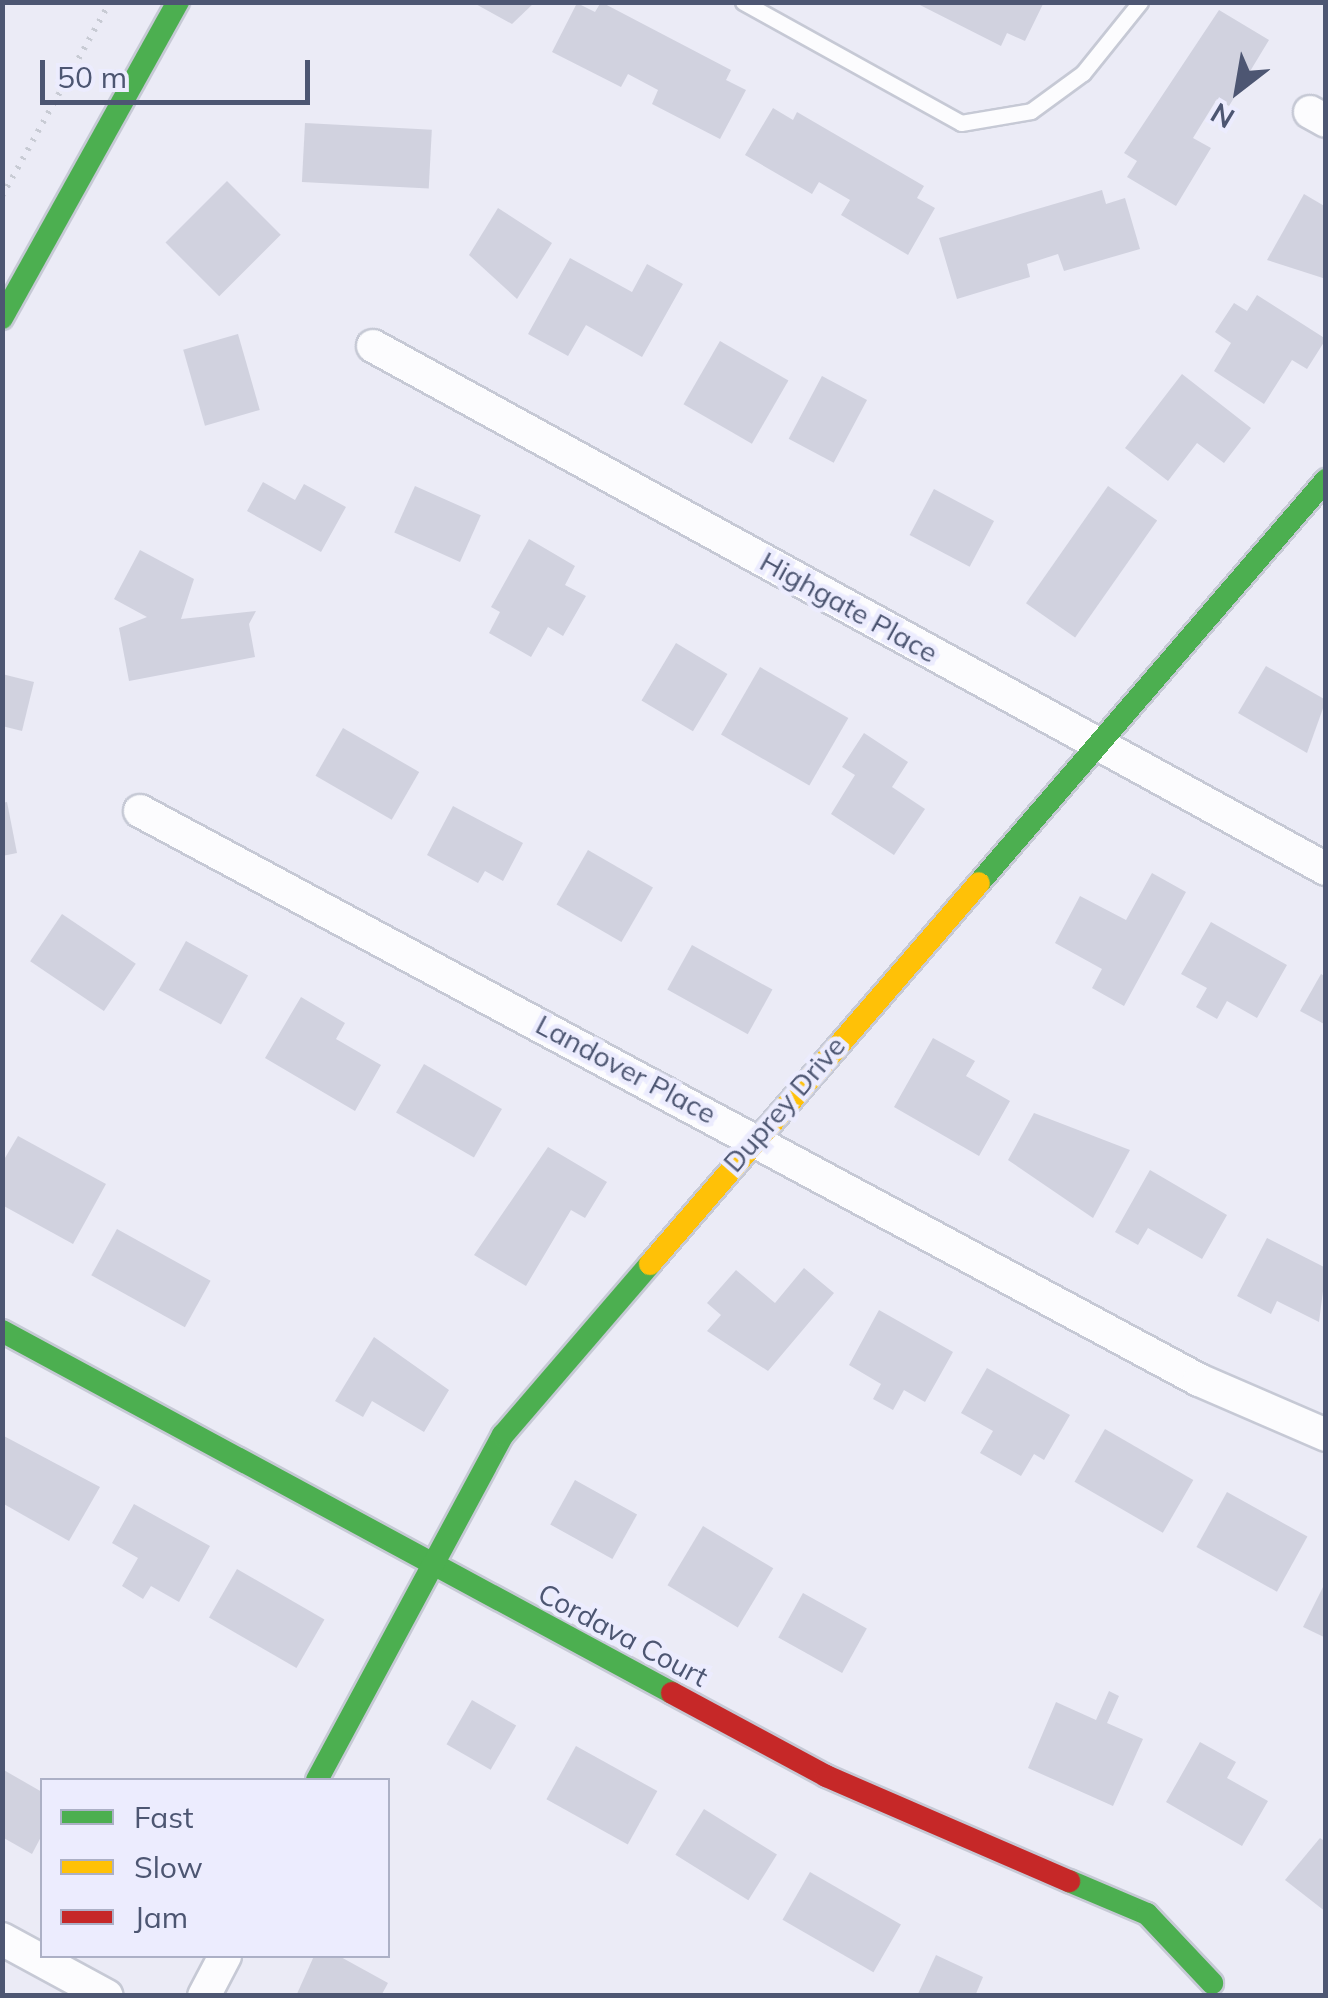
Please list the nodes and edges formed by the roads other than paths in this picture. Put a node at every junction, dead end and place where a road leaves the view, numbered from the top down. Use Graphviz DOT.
graph roads {
  1 [pos="178,2"];
  2 [pos="744,2"];
  3 [pos="1140,2"];
  4 [pos="2,318"];
  5 [pos="373,346"];
  6 [pos="1326,480"];
  7 [pos="1096,742"];
  8 [pos="140,810"];
  9 [pos="1326,869"];
  10 [pos="755,1138"];
  11 [pos="2,1331"];
  12 [pos="1326,1435"];
  13 [pos="430,1566"];
  14 [pos="318,1778"];
  15 [pos="2,1939"];
  16 [pos="224,1958"];
  17 [pos="1212,1983"];
  18 [pos="107,1996"];
  19 [pos="204,1996"];
  1 -- 4 [label="street"];
  2 -- 3 [label="lane"];
  5 -- 7 [label="street, Highgate Place"];
  6 -- 7 [label="street, Duprey Drive"];
  7 -- 9 [label="street, Highgate Place"];
  7 -- 10 [label="street, Duprey Drive"];
  8 -- 10 [label="street, Landover Place"];
  10 -- 12 [label="street, Landover Place"];
  10 -- 13 [label="street, Duprey Drive"];
  11 -- 13 [label="street, Cordava Court"];
  13 -- 14 [label="street, Duprey Drive"];
  13 -- 17 [label="street, Cordava Court"];
  15 -- 18 [label="street"];
  16 -- 19 [label="street"];
}
